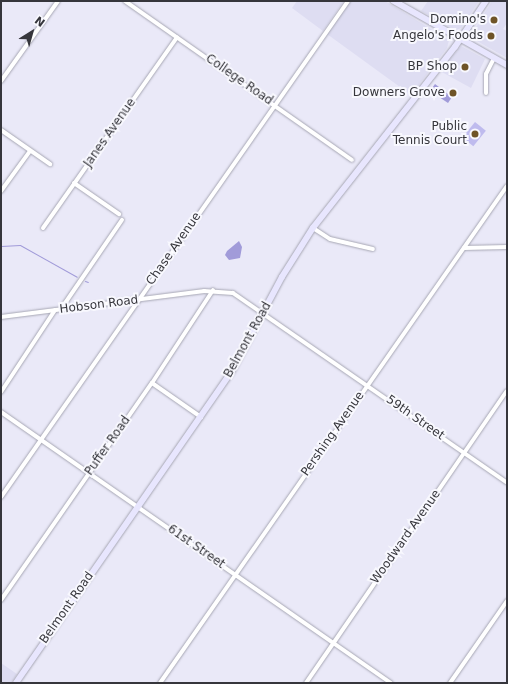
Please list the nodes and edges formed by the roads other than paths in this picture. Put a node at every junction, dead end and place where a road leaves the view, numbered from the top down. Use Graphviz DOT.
graph roads {
  1 [pos="58,1"];
  2 [pos="125,1"];
  3 [pos="348,1"];
  4 [pos="394,1"];
  5 [pos="486,1"];
  6 [pos="177,37"];
  7 [pos="460,40"];
  8 [pos="494,58"];
  9 [pos="507,65"];
  10 [pos="1,81"];
  11 [pos="486,93"];
  12 [pos="274,105"];
  13 [pos="1,130"];
  14 [pos="30,151"];
  15 [pos="352,160"];
  16 [pos="50,164"];
  17 [pos="74,183"];
  18 [pos="507,186"];
  19 [pos="1,191"];
  20 [pos="119,214"];
  21 [pos="122,220"];
  22 [pos="43,228"];
  23 [pos="312,228"];
  24 [pos="507,247"];
  25 [pos="464,248"];
  26 [pos="373,249"];
  27 [pos="213,290"];
  28 [pos="138,300"];
  29 [pos="56,310"];
  30 [pos="61,310"];
  31 [pos="264,312"];
  32 [pos="1,317"];
  33 [pos="152,383"];
  34 [pos="368,385"];
  35 [pos="507,390"];
  36 [pos="1,392"];
  37 [pos="1,412"];
  38 [pos="201,417"];
  39 [pos="41,439"];
  40 [pos="464,452"];
  41 [pos="89,473"];
  42 [pos="507,483"];
  43 [pos="1,497"];
  44 [pos="138,507"];
  45 [pos="235,574"];
  46 [pos="1,600"];
  47 [pos="507,601"];
  48 [pos="333,642"];
  49 [pos="16,683"];
  50 [pos="160,683"];
  51 [pos="306,683"];
  52 [pos="391,683"];
  53 [pos="450,683"];
  1 -- 10 [label="street"];
  2 -- 6 [label="street, College Road"];
  3 -- 12 [label="street, Chase Avenue"];
  4 -- 7 [label="main road"];
  5 -- 7 [label="main road, Belmont Road"];
  6 -- 12 [label="street, College Road"];
  6 -- 17 [label="street, Janes Avenue"];
  7 -- 8 [label="main road"];
  7 -- 23 [label="main road, Belmont Road"];
  8 -- 9 [label="main road"];
  8 -- 11 [label="street"];
  12 -- 15 [label="street, College Road"];
  12 -- 28 [label="street, Chase Avenue"];
  13 -- 14 [label="street"];
  14 -- 16 [label="street"];
  14 -- 19 [label="street"];
  17 -- 20 [label="street"];
  17 -- 22 [label="street, Janes Avenue"];
  18 -- 25 [label="street, Pershing Avenue"];
  21 -- 30 [label="street"];
  23 -- 26 [label="street"];
  23 -- 31 [label="main road, Belmont Road"];
  24 -- 25 [label="street"];
  25 -- 34 [label="street, Pershing Avenue"];
  27 -- 28 [label="street, Hobson Road"];
  27 -- 31 [label="street, Hobson Road"];
  27 -- 33 [label="street, Puffer Road"];
  28 -- 30 [label="street, Hobson Road"];
  28 -- 39 [label="street, Chase Avenue"];
  29 -- 30 [label="street, Hobson Road"];
  29 -- 32 [label="street, Hobson Road"];
  29 -- 36 [label="street"];
  31 -- 34 [label="street, 59th Street"];
  31 -- 38 [label="main road, Belmont Road"];
  33 -- 38 [label="street"];
  33 -- 41 [label="street, Puffer Road"];
  34 -- 40 [label="street, 59th Street"];
  34 -- 45 [label="street, Pershing Avenue"];
  35 -- 40 [label="street, Woodward Avenue"];
  37 -- 39 [label="street, 61st Street"];
  38 -- 44 [label="main road, Belmont Road"];
  39 -- 41 [label="street, 61st Street"];
  39 -- 43 [label="street, Chase Avenue"];
  40 -- 42 [label="street, 59th Street"];
  40 -- 48 [label="street, Woodward Avenue"];
  41 -- 44 [label="street, 61st Street"];
  41 -- 46 [label="street, Puffer Road"];
  44 -- 45 [label="street, 61st Street"];
  44 -- 49 [label="main road, Belmont Road"];
  45 -- 48 [label="street, 61st Street"];
  45 -- 50 [label="street, Pershing Avenue"];
  47 -- 53 [label="street"];
  48 -- 51 [label="street, Woodward Avenue"];
  48 -- 52 [label="street, 61st Street"];
}
